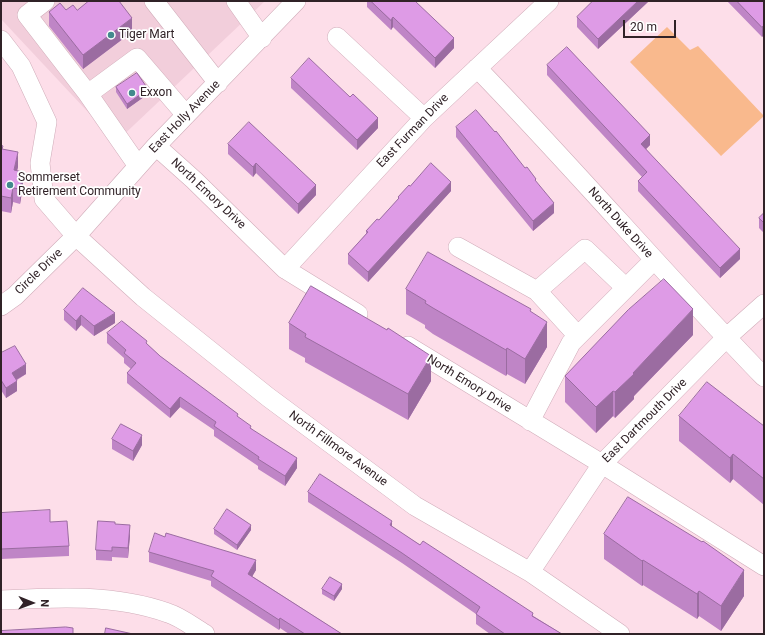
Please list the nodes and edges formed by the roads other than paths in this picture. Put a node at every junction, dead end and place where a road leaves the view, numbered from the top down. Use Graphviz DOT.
graph roads {
  1 [pos="45,1"];
  2 [pos="154,1"];
  3 [pos="236,1"];
  4 [pos="296,1"];
  5 [pos="549,1"];
  6 [pos="337,37"];
  7 [pos="262,38"];
  8 [pos="1,40"];
  9 [pos="477,68"];
  10 [pos="218,83"];
  11 [pos="88,94"];
  12 [pos="186,115"];
  13 [pos="424,118"];
  14 [pos="156,146"];
  15 [pos="138,166"];
  16 [pos="76,236"];
  17 [pos="458,247"];
  18 [pos="654,260"];
  19 [pos="285,269"];
  20 [pos="626,288"];
  21 [pos="537,291"];
  22 [pos="764,304"];
  23 [pos="1,306"];
  24 [pos="371,323"];
  25 [pos="391,335"];
  26 [pos="578,336"];
  27 [pos="727,337"];
  28 [pos="764,376"];
  29 [pos="530,421"];
  30 [pos="602,464"];
  31 [pos="764,566"];
  32 [pos="530,572"];
  33 [pos="1,600"];
  34 [pos="205,634"];
  35 [pos="620,634"];
  1 -- 11 [label="street"];
  2 -- 10 [label="street"];
  3 -- 7 [label="street"];
  4 -- 7 [label="street, East Holly Avenue"];
  5 -- 9 [label="street, East Furman Drive"];
  6 -- 13 [label="street"];
  7 -- 10 [label="street, East Holly Avenue"];
  8 -- 16 [label="street, North Fillmore Avenue"];
  9 -- 13 [label="street, East Furman Drive"];
  9 -- 18 [label="street, North Duke Drive"];
  10 -- 12 [label="street, East Holly Avenue"];
  11 -- 12 [label="street"];
  11 -- 15 [label="street"];
  12 -- 14 [label="street, East Holly Avenue"];
  13 -- 19 [label="street, East Furman Drive"];
  14 -- 15 [label="street, East Holly Avenue"];
  14 -- 19 [label="street, North Emory Drive"];
  15 -- 16 [label="street, East Holly Avenue"];
  16 -- 23 [label="street, Circle Drive"];
  16 -- 32 [label="street, North Fillmore Avenue"];
  17 -- 21 [label="street"];
  18 -- 20 [label="street"];
  18 -- 27 [label="street, North Duke Drive"];
  19 -- 24 [label="street, North Emory Drive"];
  20 -- 21 [label="street"];
  20 -- 26 [label="street"];
  21 -- 26 [label="street"];
  22 -- 27 [label="street, East Dartmouth Drive"];
  25 -- 29 [label="street, North Emory Drive"];
  26 -- 29 [label="street"];
  27 -- 28 [label="street, North Duke Drive"];
  27 -- 30 [label="street, East Dartmouth Drive"];
  29 -- 30 [label="street, North Emory Drive"];
  30 -- 31 [label="street, North Emory Drive"];
  30 -- 32 [label="street, East Dartmouth Drive"];
  32 -- 35 [label="street, North Fillmore Avenue"];
  33 -- 34 [label="street"];
}
